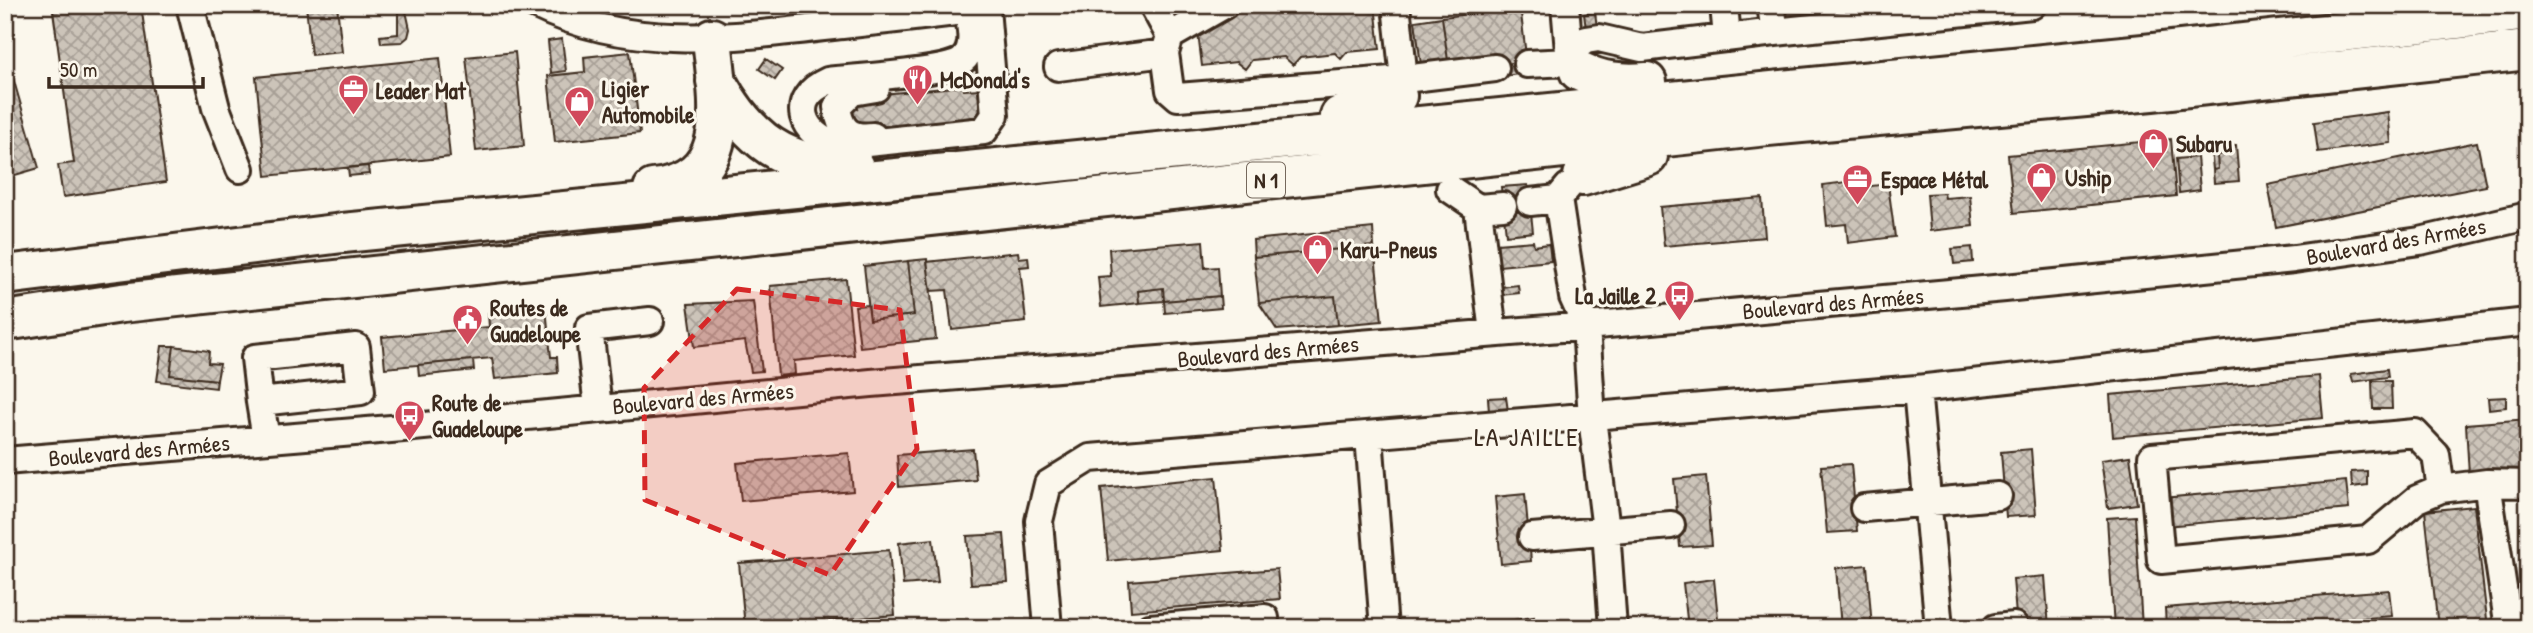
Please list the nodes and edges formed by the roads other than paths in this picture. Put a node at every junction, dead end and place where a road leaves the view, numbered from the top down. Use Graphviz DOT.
graph roads {
  1 [pos="190,5"];
  2 [pos="536,5"];
  3 [pos="1153,5"];
  4 [pos="1224,5"];
  5 [pos="1396,5"];
  6 [pos="1564,5"];
  7 [pos="1724,5"];
  8 [pos="1771,5"];
  9 [pos="2032,5"];
  10 [pos="985,8"];
  11 [pos="2528,11"];
  12 [pos="1775,32"];
  13 [pos="712,38"];
  14 [pos="1727,38"];
  15 [pos="1167,45"];
  16 [pos="2528,50"];
  17 [pos="1572,61"];
  18 [pos="1527,64"];
  19 [pos="1058,67"];
  20 [pos="1495,68"];
  21 [pos="1894,78"];
  22 [pos="716,82"];
  23 [pos="1400,87"];
  24 [pos="1758,127"];
  25 [pos="1149,152"];
  26 [pos="1069,160"];
  27 [pos="240,169"];
  28 [pos="1570,188"];
  29 [pos="1159,191"];
  30 [pos="1477,201"];
  31 [pos="1530,202"];
  32 [pos="2528,216"];
  33 [pos="343,233"];
  34 [pos="5,275"];
  35 [pos="5,321"];
  36 [pos="650,321"];
  37 [pos="2528,322"];
  38 [pos="1586,326"];
  39 [pos="1493,333"];
  40 [pos="1917,390"];
  41 [pos="260,402"];
  42 [pos="598,408"];
  43 [pos="1592,418"];
  44 [pos="1369,436"];
  45 [pos="265,439"];
  46 [pos="5,461"];
  47 [pos="2487,483"];
  48 [pos="2528,484"];
  49 [pos="2441,489"];
  50 [pos="1998,496"];
  51 [pos="1927,502"];
  52 [pos="1864,508"];
  53 [pos="1671,525"];
  54 [pos="1606,530"];
  55 [pos="1532,537"];
  56 [pos="1265,618"];
  57 [pos="1048,628"];
  58 [pos="1150,628"];
  59 [pos="1384,628"];
  60 [pos="1614,628"];
  61 [pos="1939,628"];
  62 [pos="2509,628"];
  1 -- 27 [label="street"];
  2 -- 13 [label="street"];
  3 -- 15 [label="street"];
  4 -- 15 [label="street"];
  5 -- 23 [label="street"];
  6 -- 17 [label="street"];
  7 -- 14 [label="street"];
  8 -- 12 [label="street"];
  9 -- 12 [label="street"];
  10 -- 10 [label="street"];
  10 -- 13 [label="street"];
  11 -- 21 [label="highway, N 1"];
  12 -- 14 [label="street"];
  13 -- 22 [label="highway"];
  14 -- 17 [label="street"];
  15 -- 19 [label="street"];
  15 -- 23 [label="street"];
  16 -- 24 [label="highway, N 1"];
  17 -- 18 [label="street"];
  17 -- 21 [label="highway"];
  20 -- 23 [label="street"];
  21 -- 25 [label="highway, N 1"];
  22 -- 26 [label="highway"];
  22 -- 33 [label="highway"];
  23 -- 25 [label="highway"];
  24 -- 28 [label="highway"];
  24 -- 29 [label="highway, N 1"];
  25 -- 26 [label="highway, N 1"];
  26 -- 33 [label="highway, N 1"];
  28 -- 31 [label="street"];
  28 -- 38 [label="street"];
  29 -- 30 [label="highway"];
  29 -- 35 [label="highway, N 1"];
  30 -- 39 [label="street"];
  32 -- 38 [label="street, Boulevard des Armées"];
  33 -- 34 [label="highway, N 1"];
  36 -- 42 [label="street"];
  37 -- 40 [label="street"];
  38 -- 39 [label="street, Boulevard des Armées"];
  38 -- 43 [label="street"];
  39 -- 42 [label="street, Boulevard des Armées"];
  40 -- 43 [label="street"];
  40 -- 51 [label="street"];
  41 -- 45 [label="street"];
  42 -- 45 [label="street, Boulevard des Armées"];
  43 -- 44 [label="street"];
  43 -- 54 [label="street"];
  44 -- 57 [label="street"];
  44 -- 59 [label="street"];
  45 -- 46 [label="street, Boulevard des Armées"];
  47 -- 48 [label="street"];
  47 -- 49 [label="street"];
  47 -- 62 [label="street"];
  49 -- 49 [label="street"];
  50 -- 51 [label="street"];
  51 -- 52 [label="street"];
  51 -- 61 [label="street"];
  53 -- 54 [label="street"];
  54 -- 55 [label="street"];
  54 -- 60 [label="street"];
  56 -- 58 [label="street"];
}
